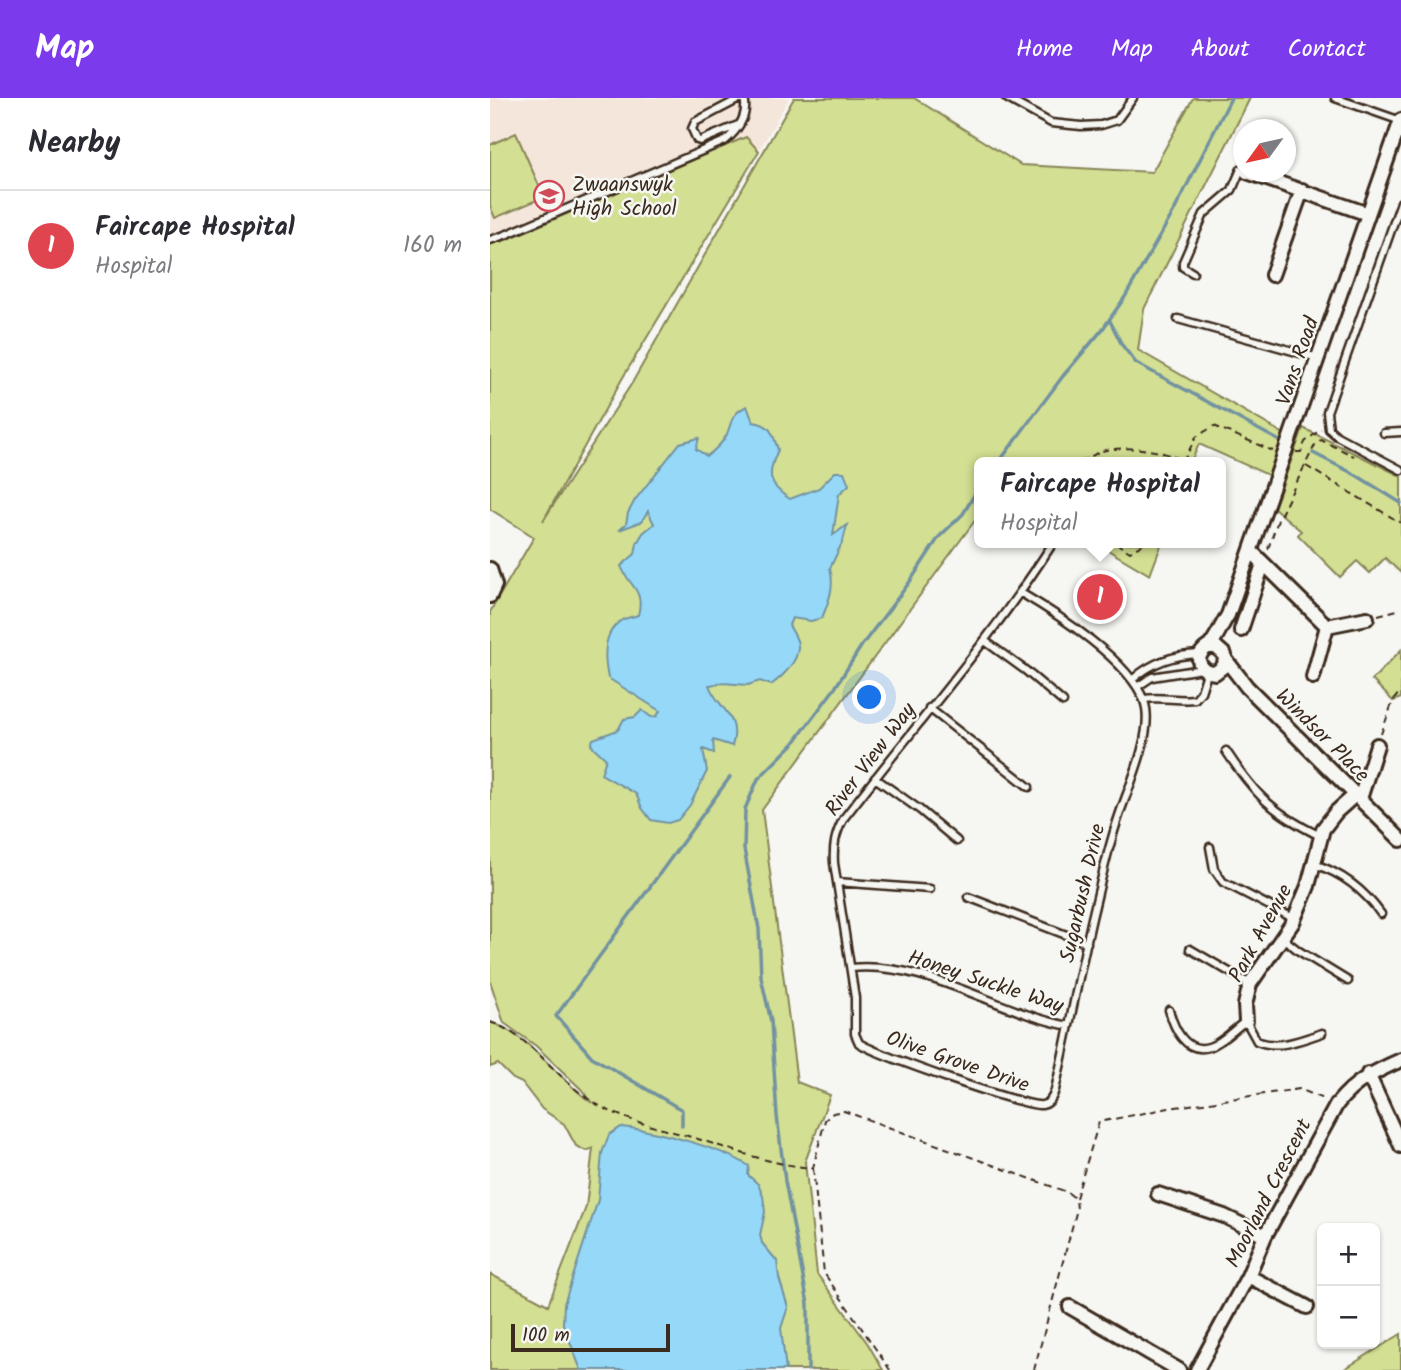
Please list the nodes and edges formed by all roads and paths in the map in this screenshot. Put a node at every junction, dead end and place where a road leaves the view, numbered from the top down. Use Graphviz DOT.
graph roads {
  1 [pos="743,98"];
  2 [pos="1006,98"];
  3 [pos="1133,98"];
  4 [pos="1335,98"];
  5 [pos="1401,120"];
  6 [pos="740,124"];
  7 [pos="1235,182"];
  8 [pos="1279,182"];
  9 [pos="1302,190"];
  10 [pos="1401,202"];
  11 [pos="1368,214"];
  12 [pos="490,240"];
  13 [pos="1193,273"];
  14 [pos="1272,275"];
  15 [pos="1178,319"];
  16 [pos="1318,358"];
  17 [pos="1328,426"];
  18 [pos="1401,432"];
  19 [pos="1384,433"];
  20 [pos="1314,446"];
  21 [pos="1091,457"];
  22 [pos="1174,457"];
  23 [pos="1184,457"];
  24 [pos="1288,457"];
  25 [pos="1305,466"];
  26 [pos="1400,469"];
  27 [pos="1401,523"];
  28 [pos="1050,548"];
  29 [pos="1252,552"];
  30 [pos="1263,564"];
  31 [pos="490,569"];
  32 [pos="1021,593"];
  33 [pos="490,596"];
  34 [pos="1401,609"];
  35 [pos="1367,618"];
  36 [pos="1327,626"];
  37 [pos="1241,630"];
  38 [pos="985,641"];
  39 [pos="1214,653"];
  40 [pos="1208,671"];
  41 [pos="1313,677"];
  42 [pos="1132,680"];
  43 [pos="1137,687"];
  44 [pos="1247,687"];
  45 [pos="1401,690"];
  46 [pos="1144,699"];
  47 [pos="1063,702"];
  48 [pos="929,708"];
  49 [pos="1377,745"];
  50 [pos="1226,751"];
  51 [pos="875,778"];
  52 [pos="1029,788"];
  53 [pos="1358,797"];
  54 [pos="1320,836"];
  55 [pos="1401,840"];
  56 [pos="957,841"];
  57 [pos="1210,847"];
  58 [pos="1314,864"];
  59 [pos="837,882"];
  60 [pos="930,889"];
  61 [pos="968,897"];
  62 [pos="1381,914"];
  63 [pos="1295,919"];
  64 [pos="1284,939"];
  65 [pos="1087,943"];
  66 [pos="1190,949"];
  67 [pos="851,968"];
  68 [pos="1348,981"];
  69 [pos="1250,985"];
  70 [pos="1169,1010"];
  71 [pos="1246,1021"];
  72 [pos="490,1022"];
  73 [pos="1069,1026"];
  74 [pos="1322,1033"];
  75 [pos="855,1034"];
  76 [pos="1401,1060"];
  77 [pos="1368,1074"];
  78 [pos="1053,1097"];
  79 [pos="1337,1104"];
  80 [pos="1401,1146"];
  81 [pos="813,1168"];
  82 [pos="1158,1194"];
  83 [pos="1076,1199"];
  84 [pos="1265,1236"];
  85 [pos="1248,1276"];
  86 [pos="1070,1307"];
  87 [pos="1307,1307"];
  88 [pos="890,1370"];
  89 [pos="1034,1370"];
  90 [pos="1179,1370"];
  91 [pos="1197,1370"];
  1 -- 6 [label="lane"];
  1 -- 6 [label="lane"];
  2 -- 3 [label="lane"];
  4 -- 5 [label="lane"];
  5 -- 11 [label="street, Vans Road"];
  6 -- 12 [label="lane"];
  7 -- 13 [label="lane"];
  8 -- 9 [label="street"];
  9 -- 11 [label="street"];
  9 -- 14 [label="street"];
  10 -- 17 [label="lane"];
  11 -- 16 [label="street, Vans Road"];
  15 -- 16 [label="lane"];
  16 -- 24 [label="street, Vans Road"];
  17 -- 24 [label="path"];
  17 -- 26 [label="lane"];
  18 -- 19 [label="lane"];
  20 -- 25 [label="path"];
  21 -- 22 [label="path"];
  23 -- 24 [label="path"];
  24 -- 29 [label="street, Vans Road"];
  25 -- 27 [label="path"];
  25 -- 30 [label="path"];
  28 -- 32 [label="lane, River View Way"];
  29 -- 30 [label="street"];
  29 -- 39 [label="street, Vans Road"];
  30 -- 36 [label="street"];
  30 -- 37 [label="street"];
  31 -- 33 [label="street"];
  32 -- 38 [label="lane, River View Way"];
  32 -- 42 [label="lane"];
  34 -- 35 [label="path"];
  35 -- 36 [label="street"];
  36 -- 41 [label="street"];
  38 -- 47 [label="lane"];
  38 -- 48 [label="lane, River View Way"];
  39 -- 40 [label="street"];
  39 -- 40 [label="street"];
  39 -- 42 [label="lane"];
  39 -- 44 [label="street, Windsor Place"];
  40 -- 43 [label="lane"];
  40 -- 44 [label="street, Windsor Place"];
  40 -- 46 [label="lane"];
  42 -- 43 [label="lane"];
  43 -- 46 [label="lane"];
  44 -- 53 [label="street, Windsor Place"];
  45 -- 49 [label="path"];
  46 -- 65 [label="lane, Sugarbush Drive"];
  48 -- 51 [label="lane, River View Way"];
  48 -- 52 [label="lane"];
  49 -- 53 [label="street"];
  50 -- 54 [label="lane"];
  51 -- 56 [label="lane"];
  51 -- 59 [label="lane, River View Way"];
  53 -- 54 [label="street, Park Avenue"];
  53 -- 55 [label="street, Windsor Place"];
  54 -- 58 [label="street, Park Avenue"];
  57 -- 63 [label="lane"];
  58 -- 62 [label="lane"];
  58 -- 63 [label="street, Park Avenue"];
  59 -- 60 [label="lane"];
  59 -- 67 [label="lane, River View Way"];
  61 -- 65 [label="lane"];
  63 -- 64 [label="street, Park Avenue"];
  64 -- 68 [label="lane"];
  64 -- 69 [label="street, Park Avenue"];
  65 -- 73 [label="lane, Sugarbush Drive"];
  66 -- 69 [label="lane"];
  67 -- 73 [label="lane, Honey Suckle Way"];
  67 -- 75 [label="lane, River View Way"];
  69 -- 71 [label="street, Park Avenue"];
  70 -- 71 [label="lane"];
  71 -- 74 [label="lane"];
  72 -- 81 [label="path"];
  73 -- 78 [label="lane, Sugarbush Drive"];
  75 -- 78 [label="lane, Olive Grove Drive"];
  76 -- 77 [label="street, Moorland Crescent"];
  77 -- 79 [label="street, Moorland Crescent"];
  77 -- 80 [label="street"];
  79 -- 83 [label="path"];
  79 -- 84 [label="street, Moorland Crescent"];
  81 -- 83 [label="path"];
  81 -- 88 [label="path"];
  82 -- 84 [label="street"];
  83 -- 89 [label="path"];
  84 -- 85 [label="street, Moorland Crescent"];
  85 -- 87 [label="street"];
  85 -- 91 [label="street, Moorland Crescent"];
  86 -- 90 [label="street"];
}
